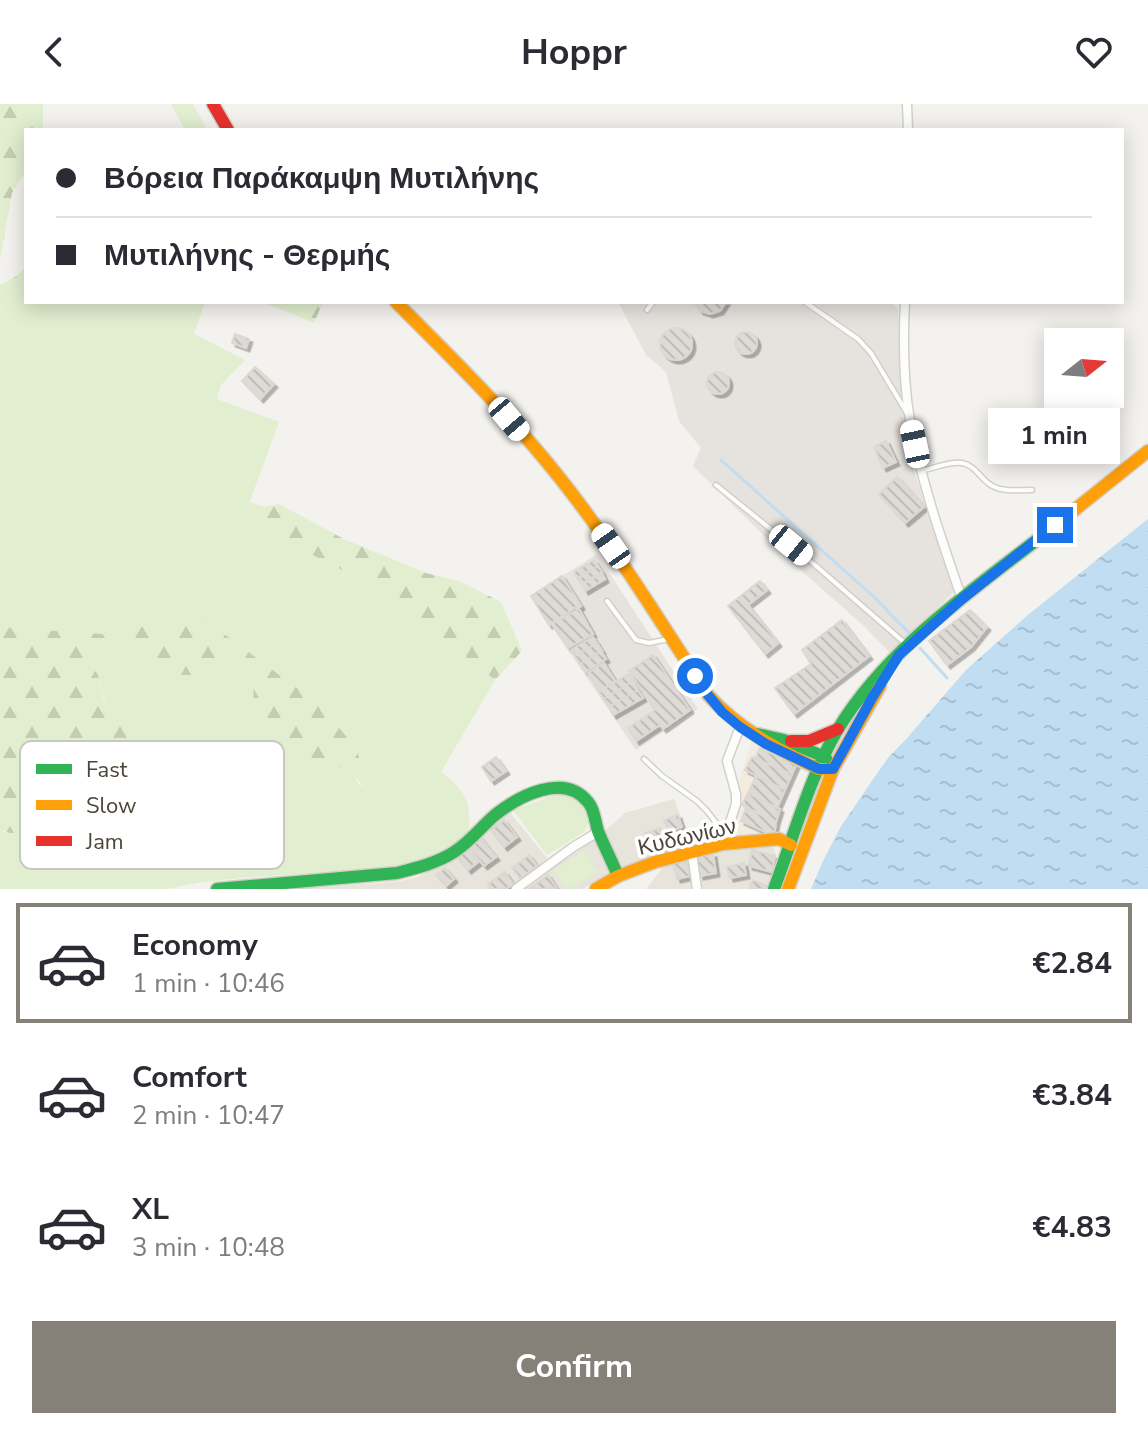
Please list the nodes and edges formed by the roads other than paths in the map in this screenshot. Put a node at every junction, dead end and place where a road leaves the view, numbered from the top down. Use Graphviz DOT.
graph roads {
  1 [pos="213,104"];
  2 [pos="907,104"];
  3 [pos="227,128"];
  4 [pos="908,128"];
  5 [pos="398,304"];
  6 [pos="652,304"];
  7 [pos="808,304"];
  8 [pos="905,304"];
  9 [pos="647,310"];
  10 [pos="910,418"];
  11 [pos="1148,451"];
  12 [pos="921,471"];
  13 [pos="716,485"];
  14 [pos="1032,490"];
  15 [pos="962,599"];
  16 [pos="607,601"];
  17 [pos="671,638"];
  18 [pos="904,651"];
  19 [pos="838,729"];
  20 [pos="745,730"];
  21 [pos="784,740"];
  22 [pos="644,759"];
  23 [pos="822,763"];
  24 [pos="833,769"];
  25 [pos="598,832"];
  26 [pos="724,840"];
  27 [pos="791,845"];
  28 [pos="692,853"];
  29 [pos="618,876"];
  30 [pos="270,887"];
  31 [pos="217,889"];
  32 [pos="516,889"];
  33 [pos="596,889"];
  34 [pos="697,889"];
  35 [pos="774,889"];
  36 [pos="788,889"];
  1 -- 3 [label="main road"];
  2 -- 4 [label="street"];
  5 -- 17 [label="main road"];
  6 -- 9 [label="lane"];
  7 -- 10 [label="lane"];
  8 -- 10 [label="street"];
  10 -- 12 [label="street"];
  11 -- 15 [label="main road"];
  12 -- 14 [label="lane"];
  12 -- 15 [label="street"];
  13 -- 18 [label="lane"];
  15 -- 18 [label="main road"];
  16 -- 17 [label="lane"];
  17 -- 20 [label="main road"];
  18 -- 19 [label="main road"];
  18 -- 24 [label="main road"];
  19 -- 21 [label="main road"];
  19 -- 23 [label="main road"];
  20 -- 21 [label="main road"];
  20 -- 23 [label="main road"];
  20 -- 26 [label="street"];
  21 -- 23 [label="main road"];
  22 -- 26 [label="lane"];
  23 -- 24 [label="main road"];
  23 -- 27 [label="main road"];
  24 -- 36 [label="main road"];
  25 -- 29 [label="main road"];
  25 -- 30 [label="main road"];
  25 -- 32 [label="street"];
  26 -- 27 [label="main road, Κυδωνίων"];
  26 -- 28 [label="main road, Κυδωνίων"];
  27 -- 35 [label="main road"];
  28 -- 29 [label="main road, Κυδωνίων"];
  28 -- 34 [label="street"];
  29 -- 33 [label="main road, Κυδωνίων"];
  30 -- 31 [label="main road"];
}
